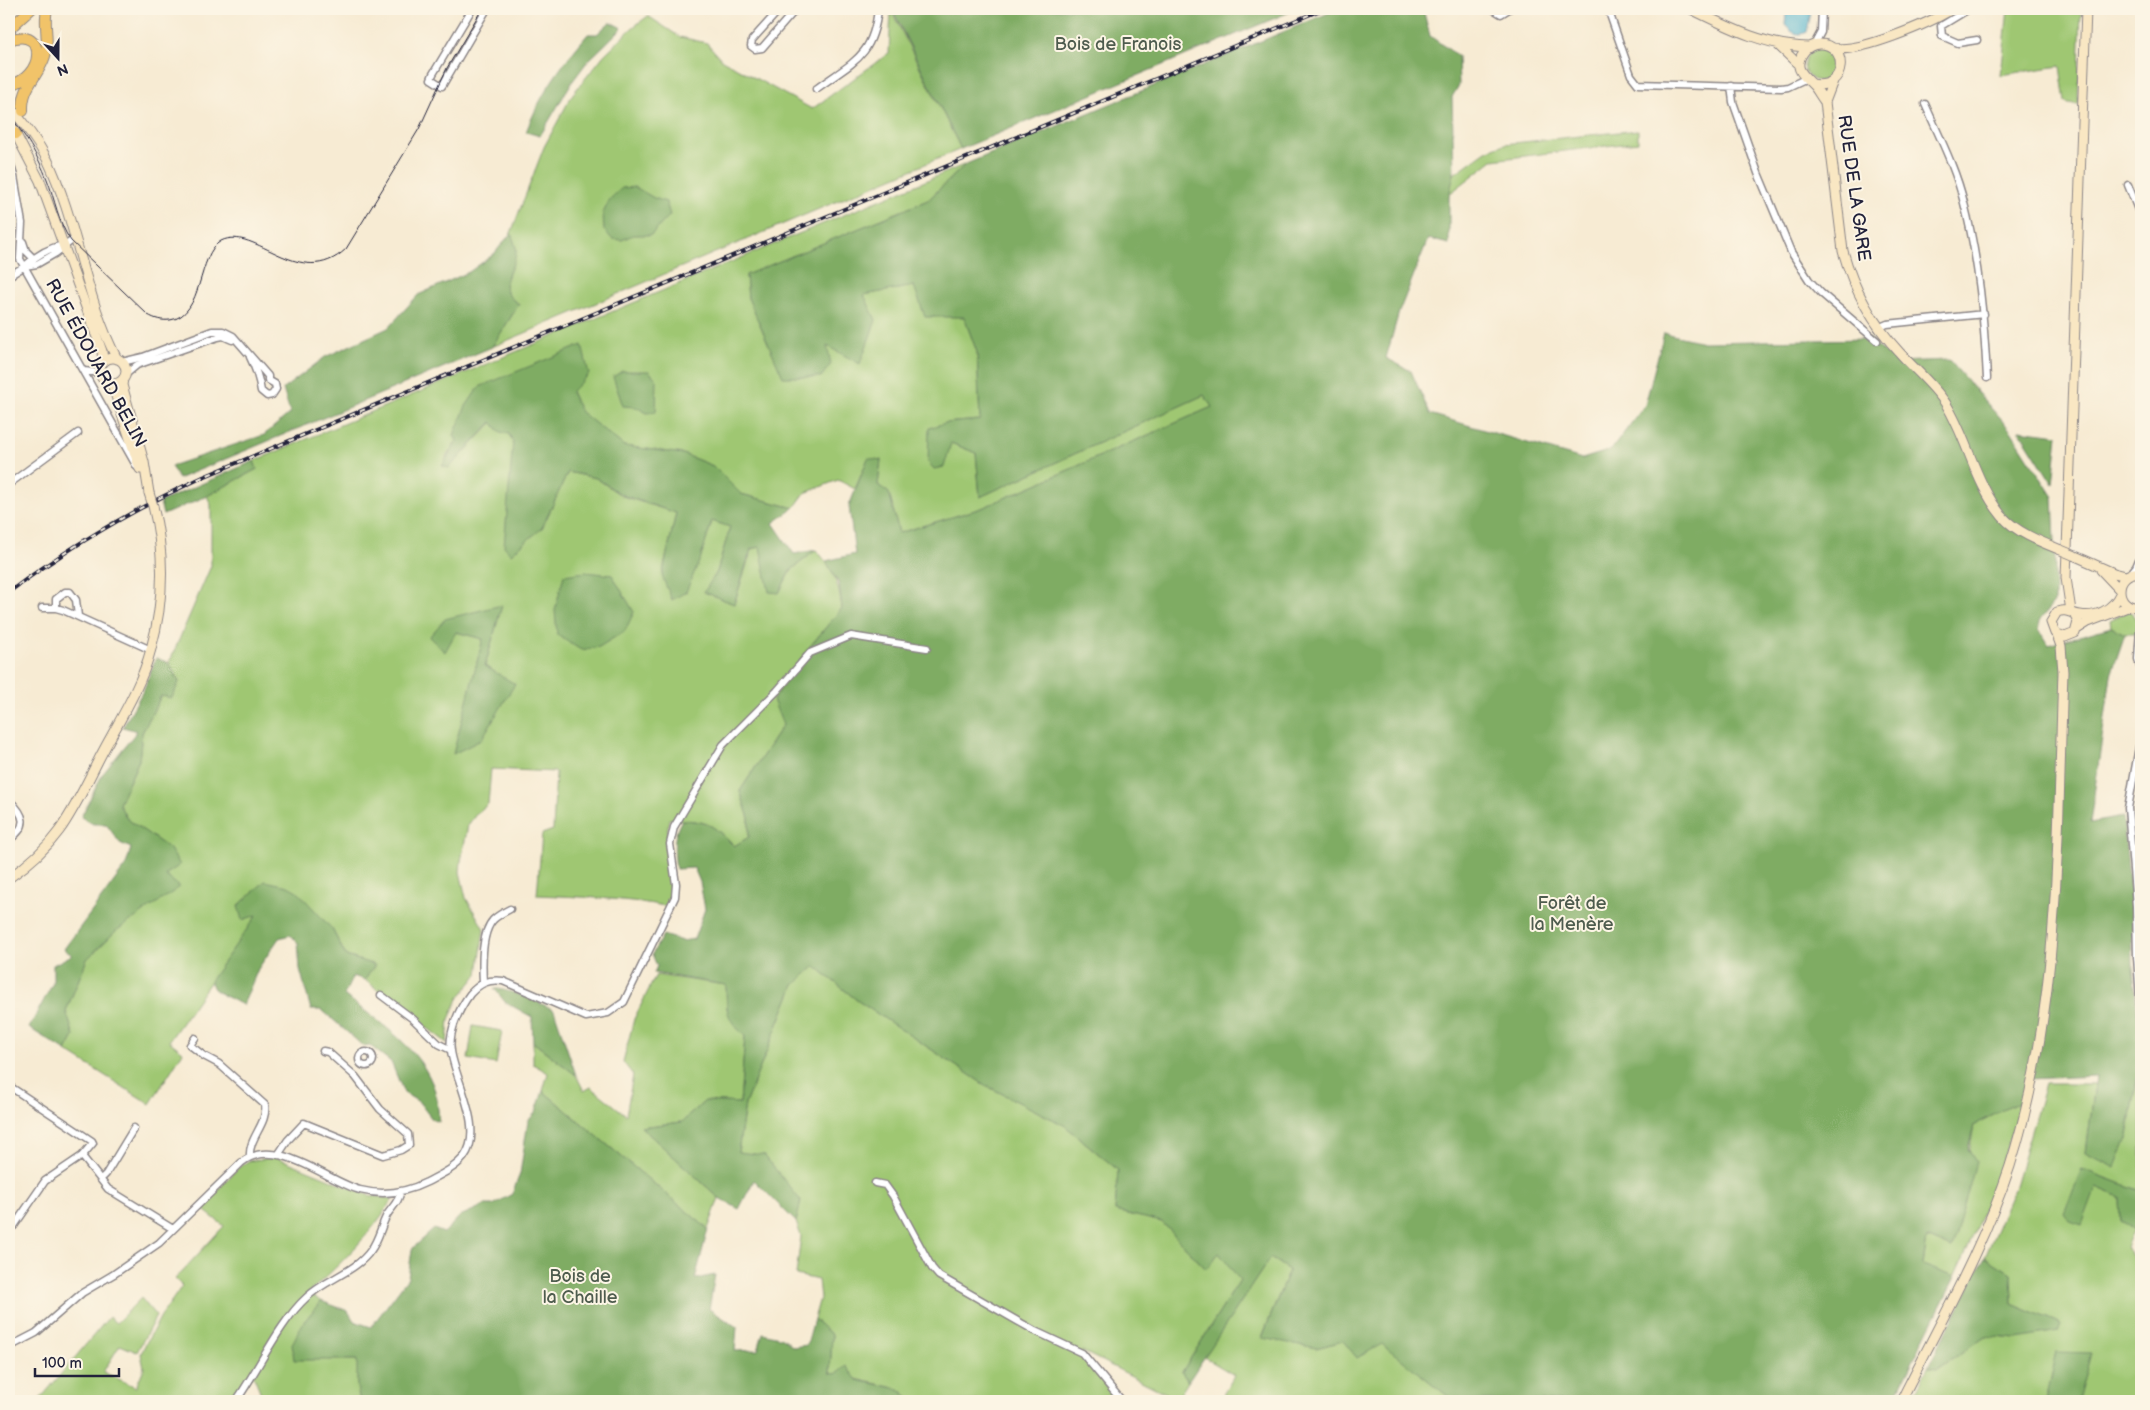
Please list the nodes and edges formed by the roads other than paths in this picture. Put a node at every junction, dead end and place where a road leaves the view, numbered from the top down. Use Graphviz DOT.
graph roads {
  1 [pos="22,9"];
  2 [pos="31,9"];
  3 [pos="47,9"];
  4 [pos="472,9"];
  5 [pos="486,9"];
  6 [pos="780,9"];
  7 [pos="796,9"];
  8 [pos="878,9"];
  9 [pos="1492,9"];
  10 [pos="1509,9"];
  11 [pos="1608,9"];
  12 [pos="1691,9"];
  13 [pos="1822,9"];
  14 [pos="1952,9"];
  15 [pos="1969,9"];
  16 [pos="2086,9"];
  17 [pos="9,21"];
  18 [pos="9,29"];
  19 [pos="1821,32"];
  20 [pos="9,40"];
  21 [pos="1977,40"];
  22 [pos="1865,44"];
  23 [pos="1778,45"];
  24 [pos="1811,46"];
  25 [pos="1830,46"];
  26 [pos="1799,65"];
  27 [pos="1841,66"];
  28 [pos="1833,81"];
  29 [pos="1809,82"];
  30 [pos="9,85"];
  31 [pos="1731,86"];
  32 [pos="816,89"];
  33 [pos="1825,102"];
  34 [pos="1925,104"];
  35 [pos="9,106"];
  36 [pos="23,111"];
  37 [pos="9,121"];
  38 [pos="12,131"];
  39 [pos="34,138"];
  40 [pos="9,159"];
  41 [pos="2128,185"];
  42 [pos="2141,217"];
  43 [pos="75,238"];
  44 [pos="22,241"];
  45 [pos="64,245"];
  46 [pos="33,258"];
  47 [pos="25,266"];
  48 [pos="9,276"];
  49 [pos="1984,314"];
  50 [pos="1878,328"];
  51 [pos="194,337"];
  52 [pos="1877,341"];
  53 [pos="239,345"];
  54 [pos="191,346"];
  55 [pos="250,357"];
  56 [pos="119,360"];
  57 [pos="103,363"];
  58 [pos="84,371"];
  59 [pos="100,373"];
  60 [pos="124,377"];
  61 [pos="1987,378"];
  62 [pos="268,380"];
  63 [pos="112,384"];
  64 [pos="261,384"];
  65 [pos="78,433"];
  66 [pos="142,474"];
  67 [pos="9,484"];
  68 [pos="149,493"];
  69 [pos="2141,555"];
  70 [pos="2095,565"];
  71 [pos="2141,573"];
  72 [pos="2128,575"];
  73 [pos="2066,578"];
  74 [pos="2120,592"];
  75 [pos="2135,607"];
  76 [pos="42,608"];
  77 [pos="56,608"];
  78 [pos="2057,612"];
  79 [pos="2073,612"];
  80 [pos="78,616"];
  81 [pos="2141,619"];
  82 [pos="2074,632"];
  83 [pos="2056,634"];
  84 [pos="927,648"];
  85 [pos="151,650"];
  86 [pos="2141,670"];
  87 [pos="2063,672"];
  88 [pos="2141,736"];
  89 [pos="9,800"];
  90 [pos="9,840"];
  91 [pos="9,878"];
  92 [pos="510,909"];
  93 [pos="483,982"];
  94 [pos="381,996"];
  95 [pos="2141,1013"];
  96 [pos="195,1038"];
  97 [pos="451,1050"];
  98 [pos="323,1051"];
  99 [pos="362,1065"];
  100 [pos="355,1076"];
  101 [pos="9,1086"];
  102 [pos="134,1128"];
  103 [pos="278,1155"];
  104 [pos="82,1156"];
  105 [pos="250,1157"];
  106 [pos="101,1179"];
  107 [pos="874,1183"];
  108 [pos="400,1192"];
  109 [pos="9,1229"];
  110 [pos="173,1229"];
  111 [pos="9,1347"];
  112 [pos="236,1401"];
  113 [pos="1122,1401"];
  114 [pos="1901,1401"];
  1 -- 17 [label="main road"];
  2 -- 18 [label="main road"];
  3 -- 36 [label="main road"];
  4 -- 5 [label="street"];
  6 -- 7 [label="street"];
  8 -- 32 [label="street"];
  9 -- 10 [label="street"];
  11 -- 31 [label="street"];
  12 -- 23 [label="street"];
  13 -- 19 [label="street"];
  14 -- 22 [label="street"];
  15 -- 21 [label="street"];
  16 -- 73 [label="street"];
  19 -- 24 [label="street"];
  19 -- 25 [label="street"];
  20 -- 30 [label="main road"];
  22 -- 25 [label="street"];
  22 -- 27 [label="street"];
  23 -- 24 [label="street"];
  23 -- 26 [label="street"];
  24 -- 25 [label="street"];
  24 -- 26 [label="street"];
  25 -- 27 [label="street"];
  26 -- 29 [label="street"];
  27 -- 28 [label="street"];
  28 -- 29 [label="street"];
  28 -- 33 [label="street"];
  29 -- 31 [label="street"];
  29 -- 33 [label="street"];
  31 -- 52 [label="street"];
  33 -- 50 [label="street, RUE DE LA GARE"];
  34 -- 49 [label="street"];
  35 -- 39 [label="street"];
  36 -- 39 [label="street"];
  37 -- 38 [label="street"];
  38 -- 45 [label="street"];
  39 -- 43 [label="street"];
  40 -- 44 [label="street, RUE ÉDOUARD BELIN"];
  41 -- 42 [label="street"];
  43 -- 45 [label="street, RUE ÉDOUARD BELIN"];
  43 -- 56 [label="street"];
  44 -- 46 [label="street, RUE ÉDOUARD BELIN"];
  44 -- 47 [label="street, RUE ÉDOUARD BELIN"];
  45 -- 46 [label="street"];
  45 -- 47 [label="street, RUE ÉDOUARD BELIN"];
  45 -- 57 [label="street"];
  46 -- 47 [label="street"];
  47 -- 48 [label="street, RUE ÉDOUARD BELIN"];
  47 -- 58 [label="street, RUE ÉDOUARD BELIN"];
  49 -- 50 [label="street"];
  49 -- 61 [label="street"];
  50 -- 70 [label="street, RUE DE LA GARE, bridge"];
  51 -- 53 [label="street"];
  51 -- 54 [label="street"];
  51 -- 56 [label="street"];
  53 -- 54 [label="street"];
  53 -- 55 [label="street"];
  54 -- 60 [label="street"];
  55 -- 62 [label="street"];
  55 -- 64 [label="street"];
  56 -- 57 [label="street"];
  56 -- 60 [label="street"];
  57 -- 59 [label="street"];
  58 -- 59 [label="street"];
  58 -- 66 [label="street, RUE ÉDOUARD BELIN"];
  59 -- 63 [label="street"];
  60 -- 63 [label="street"];
  60 -- 68 [label="street"];
  62 -- 64 [label="street"];
  62 -- 64 [label="street"];
  63 -- 66 [label="street"];
  65 -- 67 [label="street"];
  66 -- 68 [label="street"];
  68 -- 85 [label="street, bridge"];
  69 -- 72 [label="street"];
  70 -- 72 [label="street, RUE DE LA GARE"];
  70 -- 74 [label="street, RUE DE LA GARE"];
  71 -- 72 [label="street"];
  72 -- 74 [label="street"];
  73 -- 78 [label="street"];
  73 -- 79 [label="street"];
  74 -- 75 [label="street, RUE DE LA GARE"];
  74 -- 79 [label="street"];
  75 -- 81 [label="street"];
  75 -- 82 [label="street"];
  76 -- 77 [label="street"];
  77 -- 80 [label="street"];
  77 -- 80 [label="street"];
  78 -- 79 [label="street"];
  78 -- 83 [label="street"];
  79 -- 82 [label="street"];
  80 -- 85 [label="street"];
  81 -- 86 [label="street"];
  82 -- 83 [label="street"];
  82 -- 87 [label="street"];
  83 -- 87 [label="street"];
  84 -- 93 [label="street"];
  85 -- 91 [label="street"];
  87 -- 114 [label="street"];
  88 -- 95 [label="street"];
  89 -- 90 [label="street"];
  92 -- 93 [label="street"];
  93 -- 97 [label="street"];
  94 -- 97 [label="street"];
  96 -- 105 [label="street"];
  97 -- 108 [label="street"];
  98 -- 100 [label="street"];
  99 -- 100 [label="street"];
  100 -- 103 [label="street"];
  101 -- 104 [label="street"];
  102 -- 106 [label="street"];
  103 -- 105 [label="street"];
  103 -- 108 [label="street"];
  104 -- 106 [label="street"];
  104 -- 109 [label="street"];
  105 -- 110 [label="street"];
  106 -- 110 [label="street"];
  107 -- 113 [label="street"];
  108 -- 112 [label="street"];
  110 -- 111 [label="street"];
}
